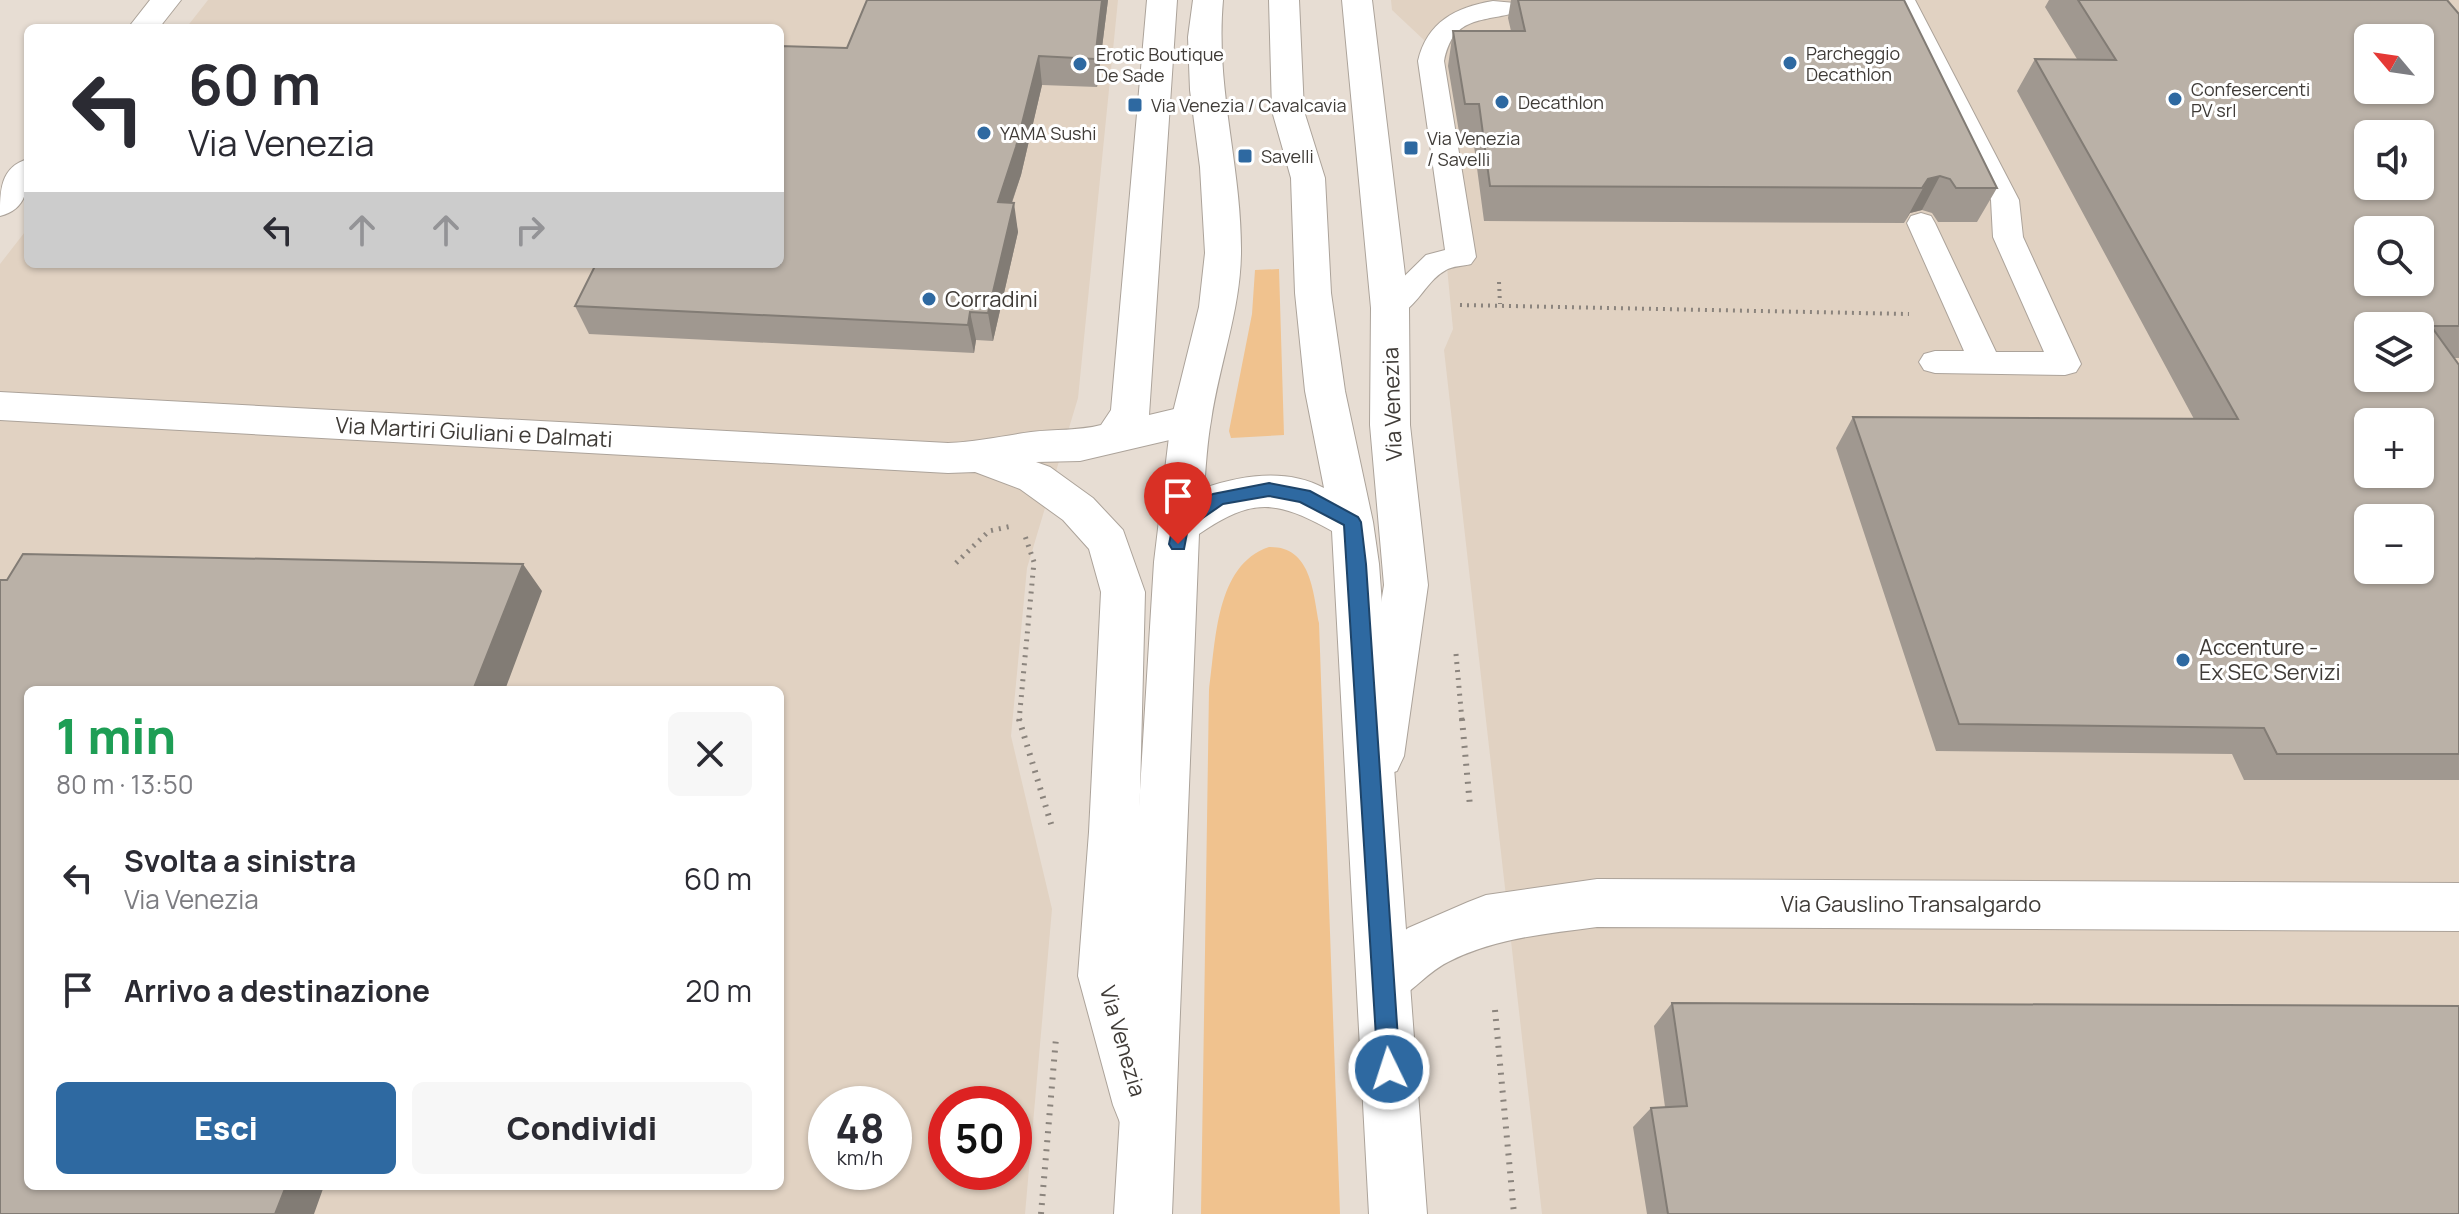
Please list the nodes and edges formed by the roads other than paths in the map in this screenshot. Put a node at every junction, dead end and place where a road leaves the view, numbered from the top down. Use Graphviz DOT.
graph roads {
  1 [pos="166,0"];
  2 [pos="1162,0"];
  3 [pos="1208,0"];
  4 [pos="1284,0"];
  5 [pos="1357,0"];
  6 [pos="1903,0"];
  7 [pos="1506,8"];
  8 [pos="146,24"];
  9 [pos="24,175"];
  10 [pos="0,205"];
  11 [pos="1921,223"];
  12 [pos="1390,308"];
  13 [pos="1935,362"];
  14 [pos="1985,362"];
  15 [pos="0,406"];
  16 [pos="1191,420"];
  17 [pos="1115,437"];
  18 [pos="963,458"];
  19 [pos="1352,522"];
  20 [pos="1180,525"];
  21 [pos="1373,806"];
  22 [pos="2459,907"];
  23 [pos="1383,982"];
  24 [pos="1147,1125"];
  25 [pos="1143,1214"];
  26 [pos="1398,1214"];
  1 -- 8 [label="street"];
  2 -- 17 [label="street"];
  3 -- 16 [label="street, Via Venezia"];
  4 -- 19 [label="street, Via Venezia"];
  5 -- 12 [label="street, Via Venezia"];
  6 -- 14 [label="lane"];
  7 -- 12 [label="lane"];
  9 -- 10 [label="street"];
  11 -- 14 [label="lane"];
  12 -- 21 [label="street, Via Venezia"];
  13 -- 14 [label="lane"];
  15 -- 18 [label="street, Via Martiri Giuliani e Dalmati"];
  16 -- 17 [label="street"];
  16 -- 20 [label="street, Via Venezia"];
  17 -- 18 [label="street"];
  18 -- 24 [label="street, Via Venezia"];
  19 -- 20 [label="street"];
  19 -- 21 [label="street, Via Venezia"];
  20 -- 24 [label="street, Via Venezia"];
  21 -- 23 [label="street, Via Venezia"];
  22 -- 23 [label="street, Via Gauslino Transalgardo"];
  23 -- 26 [label="street, Via Venezia"];
  24 -- 25 [label="street, Via Venezia"];
}
